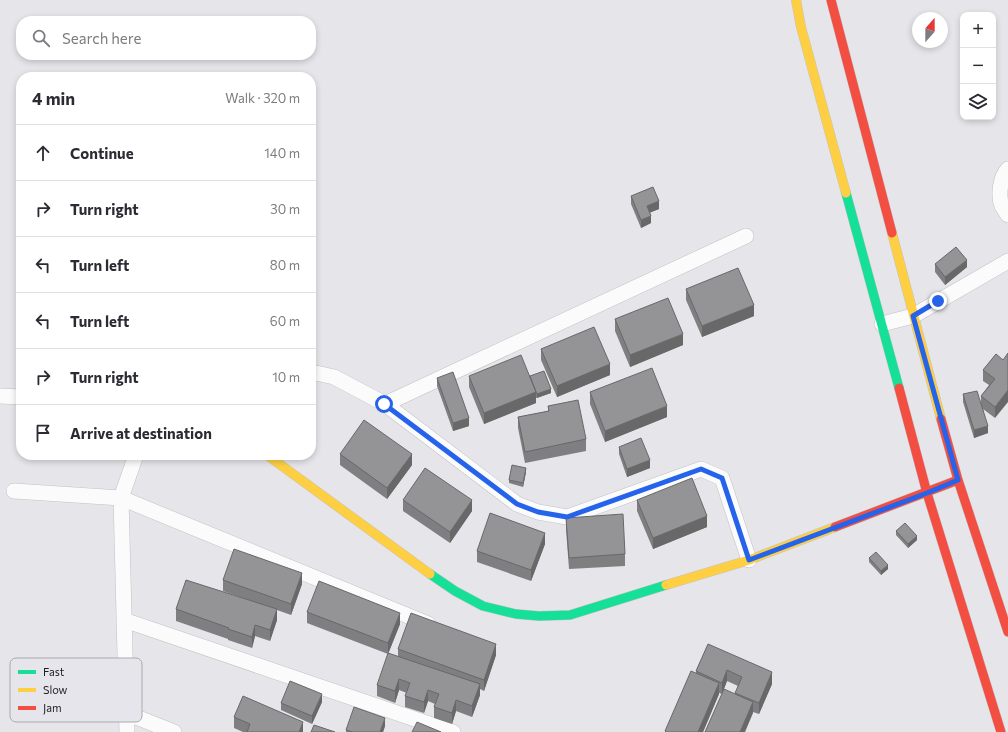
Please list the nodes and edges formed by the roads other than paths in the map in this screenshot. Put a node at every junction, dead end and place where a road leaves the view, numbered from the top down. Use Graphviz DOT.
graph roads {
  1 [pos="796,0"];
  2 [pos="831,0"];
  3 [pos="1008,169"];
  4 [pos="1008,215"];
  5 [pos="746,236"];
  6 [pos="1008,261"];
  7 [pos="913,316"];
  8 [pos="882,324"];
  9 [pos="316,373"];
  10 [pos="0,396"];
  11 [pos="16,397"];
  12 [pos="384,404"];
  13 [pos="134,460"];
  14 [pos="274,460"];
  15 [pos="958,480"];
  16 [pos="14,491"];
  17 [pos="927,493"];
  18 [pos="121,498"];
  19 [pos="749,560"];
  20 [pos="124,620"];
  21 [pos="438,628"];
  22 [pos="1008,632"];
  23 [pos="125,658"];
  24 [pos="142,719"];
  25 [pos="126,722"];
  26 [pos="127,732"];
  27 [pos="174,732"];
  28 [pos="453,732"];
  29 [pos="1000,732"];
  1 -- 8 [label="street"];
  2 -- 7 [label="street"];
  3 -- 4 [label="street"];
  5 -- 12 [label="street"];
  6 -- 7 [label="street"];
  7 -- 8 [label="street"];
  7 -- 15 [label="street"];
  8 -- 17 [label="street"];
  9 -- 12 [label="street"];
  10 -- 11 [label="street"];
  12 -- 19 [label="street"];
  13 -- 18 [label="street"];
  14 -- 19 [label="street"];
  15 -- 17 [label="street"];
  15 -- 22 [label="street"];
  16 -- 18 [label="street"];
  17 -- 19 [label="street"];
  17 -- 29 [label="street"];
  18 -- 20 [label="street"];
  18 -- 21 [label="street"];
  20 -- 23 [label="street"];
  20 -- 28 [label="street"];
  24 -- 27 [label="street"];
  25 -- 26 [label="street"];
}
